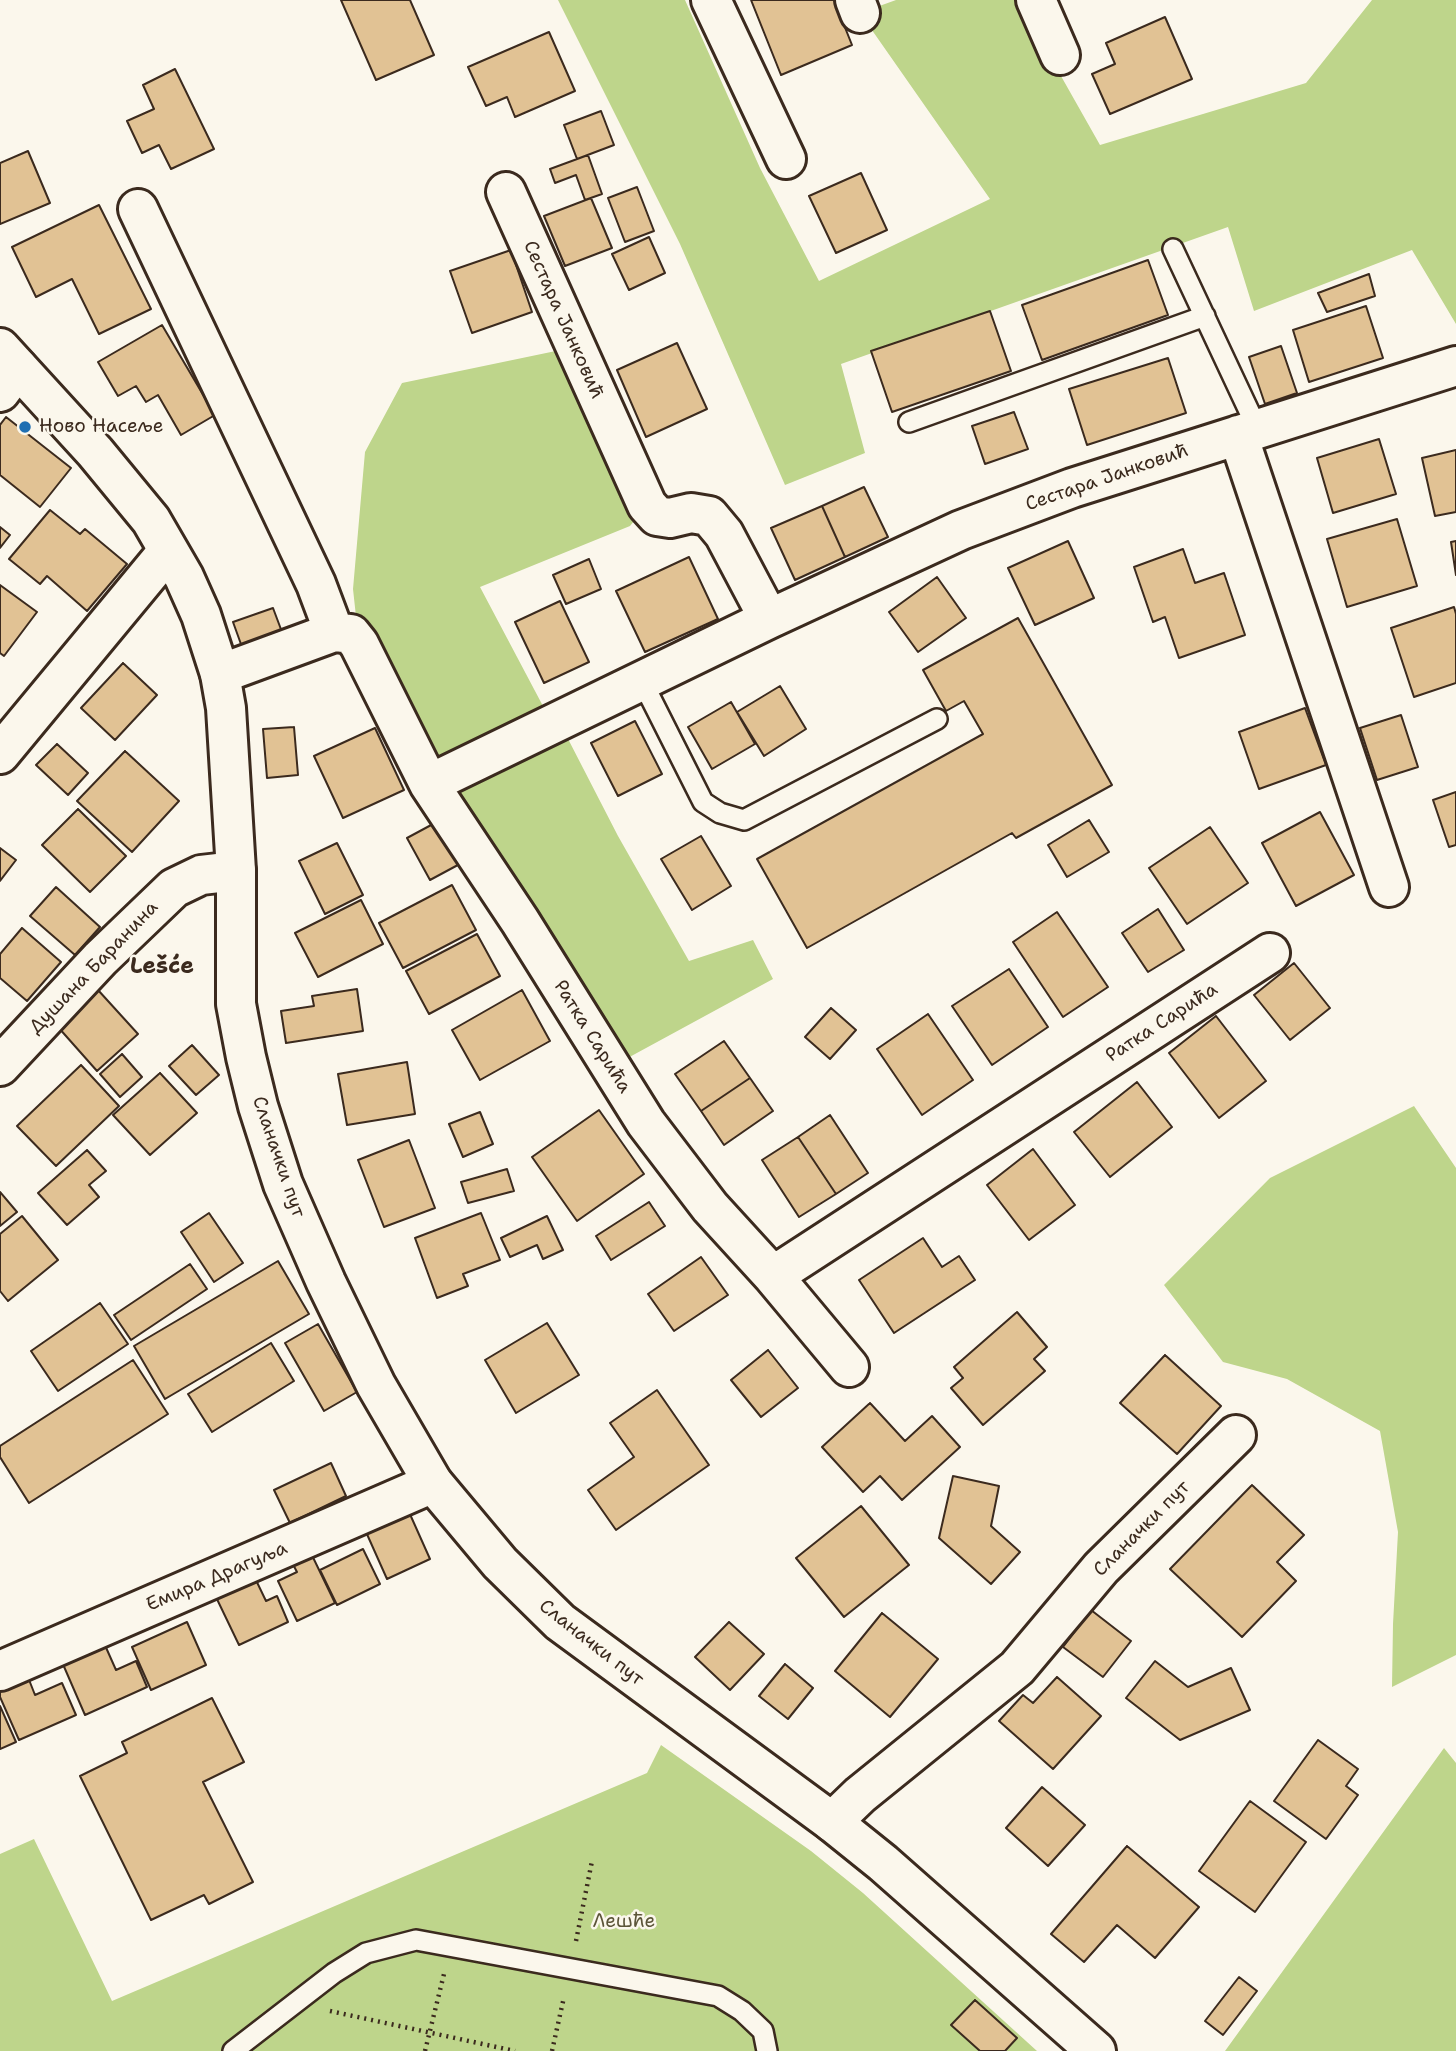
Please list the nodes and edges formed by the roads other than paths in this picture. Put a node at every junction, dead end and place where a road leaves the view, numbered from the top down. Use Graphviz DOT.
graph roads {
  1 [pos="712,0"];
  2 [pos="1036,0"];
  3 [pos="1060,55"];
  4 [pos="786,159"];
  5 [pos="506,192"];
  6 [pos="138,209"];
  7 [pos="1173,248"];
  8 [pos="1205,316"];
  9 [pos="1456,366"];
  10 [pos="6,369"];
  11 [pos="909,422"];
  12 [pos="1248,431"];
  13 [pos="168,551"];
  14 [pos="769,619"];
  15 [pos="334,632"];
  16 [pos="220,674"];
  17 [pos="642,681"];
  18 [pos="937,719"];
  19 [pos="0,754"];
  20 [pos="429,784"];
  21 [pos="236,870"];
  22 [pos="1389,887"];
  23 [pos="1270,953"];
  24 [pos="0,1066"];
  25 [pos="773,1276"];
  26 [pos="849,1367"];
  27 [pos="1236,1435"];
  28 [pos="433,1483"];
  29 [pos="0,1671"];
  30 [pos="832,1822"];
  31 [pos="233,2051"];
  32 [pos="767,2051"];
  33 [pos="1096,2051"];
  1 -- 4 [label="street"];
  2 -- 3 [label="street"];
  5 -- 14 [label="street, Сестара Јанковић"];
  6 -- 15 [label="street"];
  7 -- 8 [label="lane"];
  8 -- 11 [label="lane"];
  8 -- 12 [label="lane"];
  9 -- 12 [label="street, Сестара Јанковић"];
  10 -- 13 [label="street, Сланачки пут"];
  12 -- 14 [label="street, Сестара Јанковић"];
  12 -- 22 [label="street"];
  13 -- 16 [label="street, Сланачки пут"];
  13 -- 19 [label="street"];
  14 -- 17 [label="street, Сестара Јанковић"];
  15 -- 16 [label="street"];
  15 -- 20 [label="street, Ратка Сарића"];
  16 -- 21 [label="street, Сланачки пут"];
  17 -- 18 [label="lane"];
  17 -- 20 [label="street, Сестара Јанковић"];
  20 -- 25 [label="street, Ратка Сарића"];
  21 -- 24 [label="street, Душана Баранина"];
  21 -- 28 [label="street, Сланачки пут"];
  23 -- 25 [label="street, Ратка Сарића"];
  25 -- 26 [label="street, Ратка Сарића"];
  27 -- 30 [label="street, Сланачки пут"];
  28 -- 29 [label="street, Емира Драгуља"];
  28 -- 30 [label="street, Сланачки пут"];
  30 -- 33 [label="street, Сланачки пут"];
  31 -- 32 [label="lane"];
}
